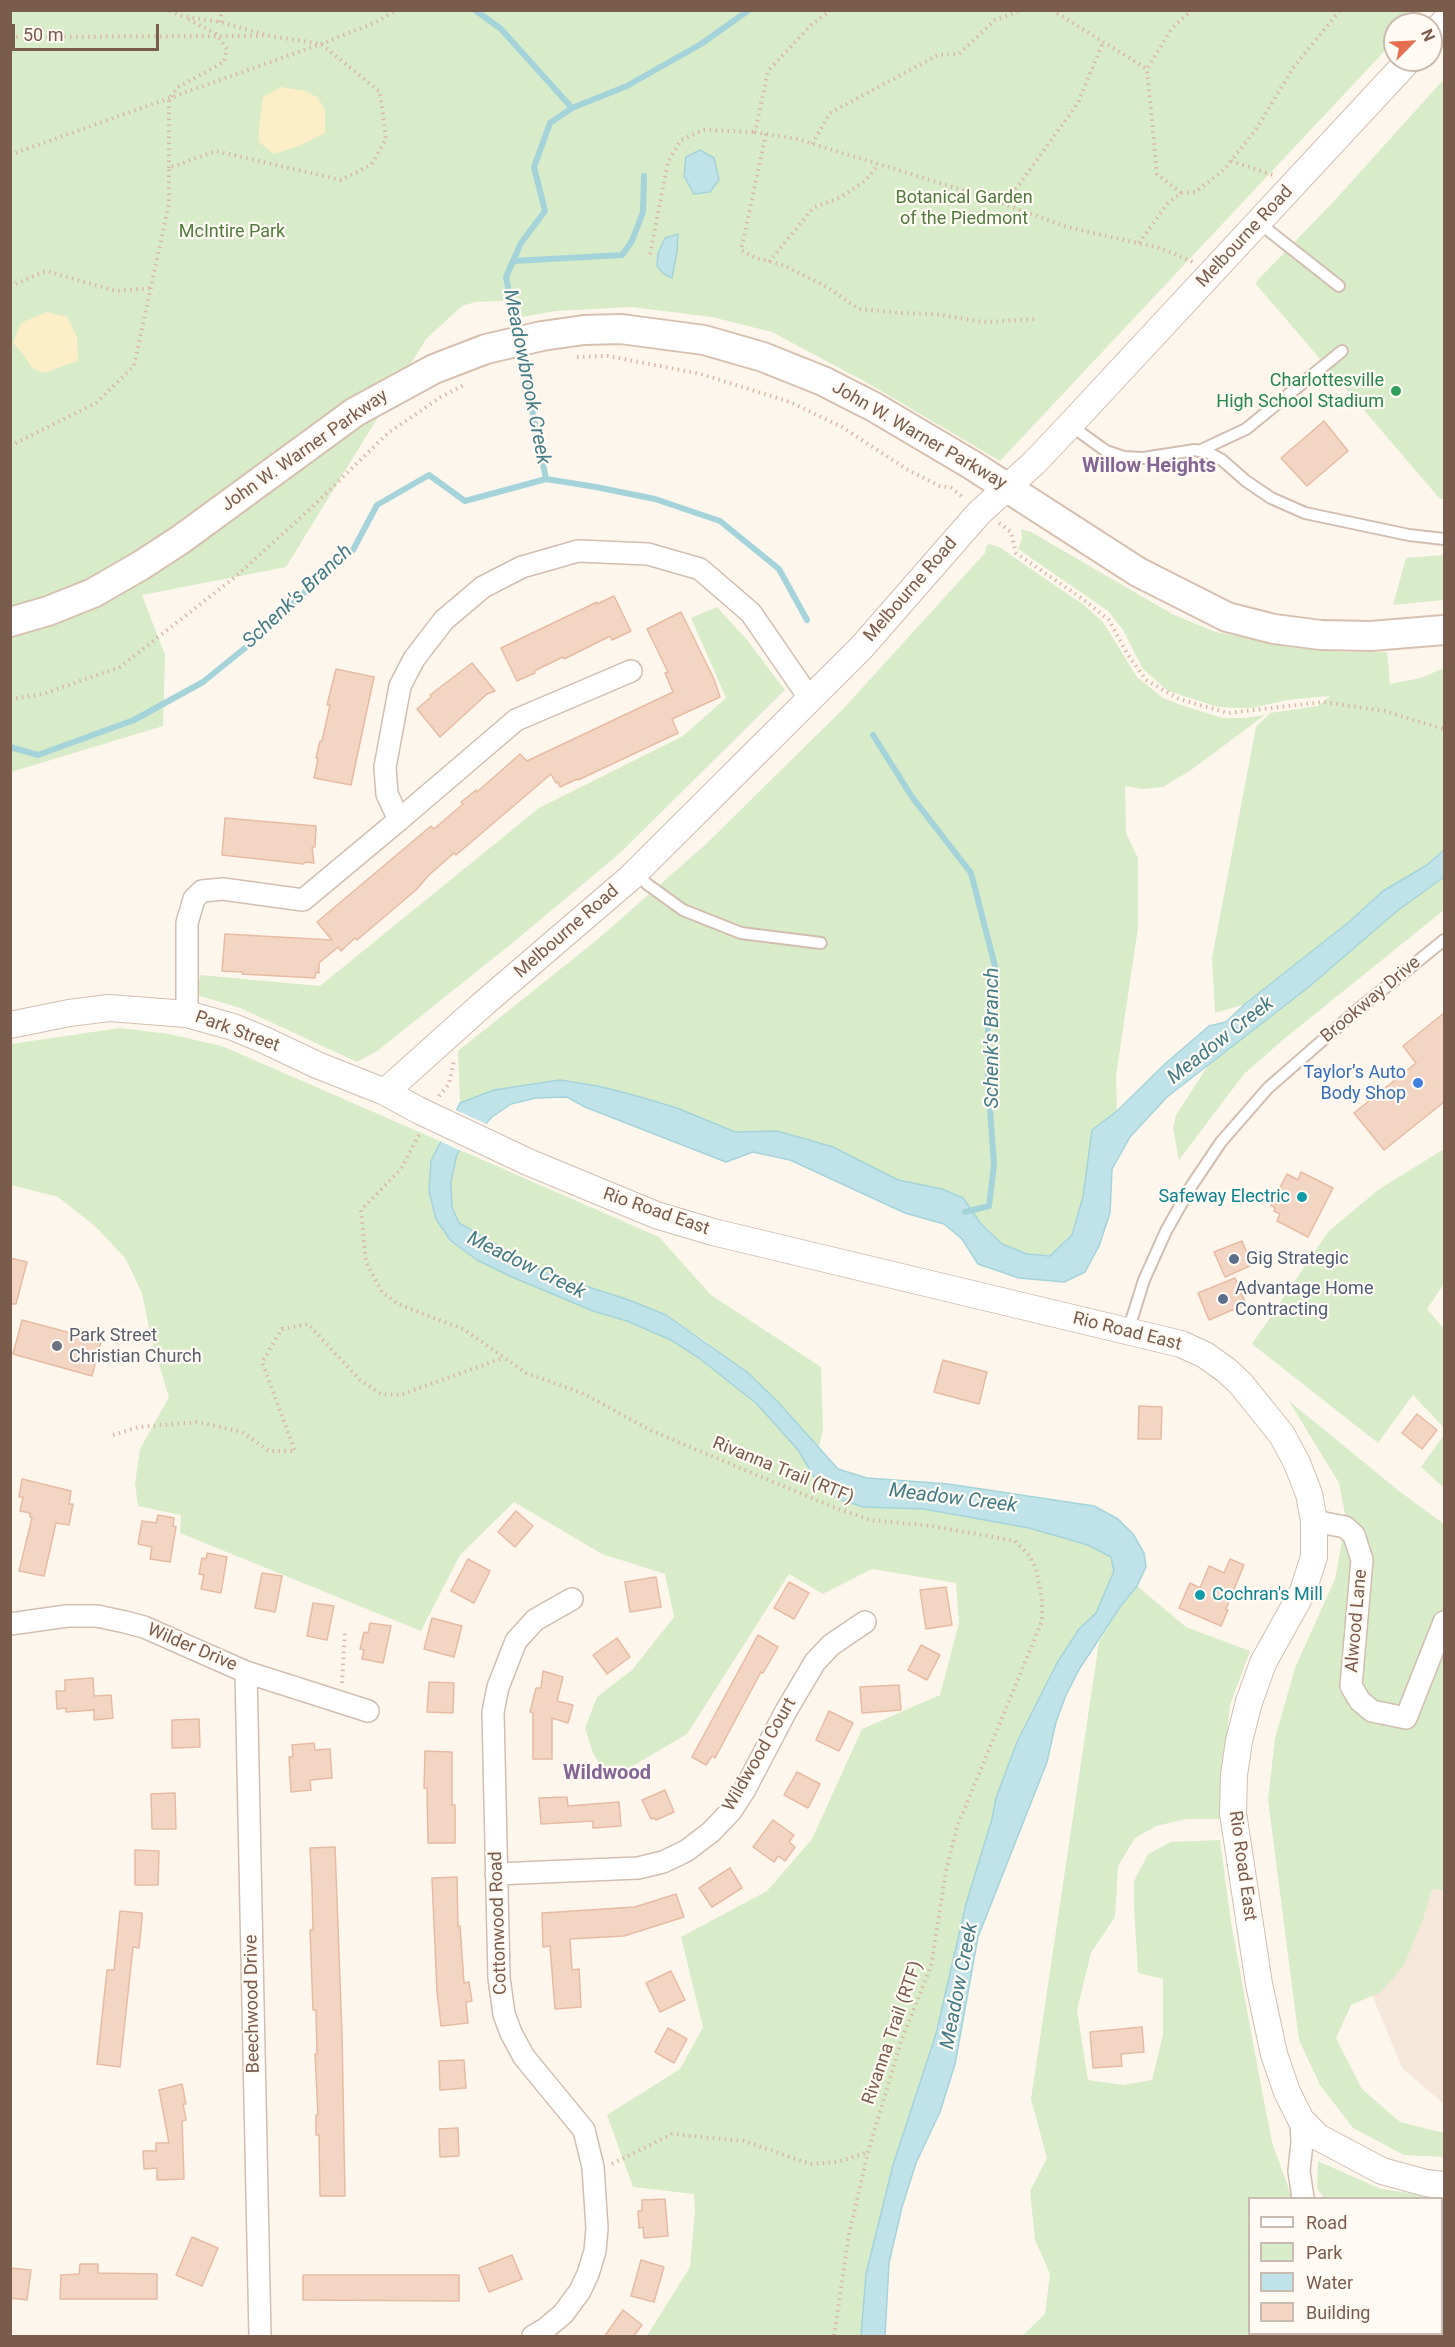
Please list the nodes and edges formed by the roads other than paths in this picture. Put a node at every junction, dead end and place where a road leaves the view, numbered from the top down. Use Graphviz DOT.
graph roads {
  1 [pos="1398,72"];
  2 [pos="1258,223"];
  3 [pos="1340,286"];
  4 [pos="1342,351"];
  5 [pos="1070,425"];
  6 [pos="1199,451"];
  7 [pos="1007,488"];
  8 [pos="1444,539"];
  9 [pos="10,622"];
  10 [pos="1444,630"];
  11 [pos="631,671"];
  12 [pos="810,699"];
  13 [pos="399,820"];
  14 [pos="636,873"];
  15 [pos="1444,940"];
  16 [pos="821,943"];
  17 [pos="187,1014"];
  18 [pos="10,1026"];
  19 [pos="385,1092"];
  20 [pos="1127,1331"];
  21 [pos="1314,1521"];
  22 [pos="572,1599"];
  23 [pos="865,1622"];
  24 [pos="1444,1622"];
  25 [pos="10,1624"];
  26 [pos="246,1672"];
  27 [pos="368,1711"];
  28 [pos="496,1874"];
  29 [pos="1301,2120"];
  30 [pos="1444,2186"];
  31 [pos="1303,2197"];
  32 [pos="260,2337"];
  33 [pos="533,2337"];
  1 -- 2 [label="street, Melbourne Road"];
  2 -- 3 [label="lane"];
  2 -- 5 [label="street, Melbourne Road"];
  4 -- 6 [label="lane"];
  5 -- 6 [label="lane"];
  5 -- 7 [label="street, Melbourne Road"];
  6 -- 8 [label="lane"];
  7 -- 9 [label="main road, John W. Warner Parkway"];
  7 -- 10 [label="main road, John W. Warner Parkway"];
  7 -- 12 [label="street, Melbourne Road"];
  11 -- 13 [label="street"];
  12 -- 13 [label="street"];
  12 -- 14 [label="street, Melbourne Road"];
  13 -- 17 [label="street"];
  14 -- 16 [label="lane"];
  14 -- 19 [label="street, Melbourne Road"];
  15 -- 20 [label="lane, Brookway Drive"];
  17 -- 18 [label="street, Park Street"];
  17 -- 19 [label="street, Park Street"];
  19 -- 20 [label="street, Rio Road East, bridge"];
  20 -- 21 [label="street, Rio Road East"];
  21 -- 24 [label="street, Alwood Lane"];
  21 -- 29 [label="street, Rio Road East"];
  22 -- 28 [label="street, Cottonwood Road"];
  23 -- 28 [label="street, Wildwood Court"];
  25 -- 26 [label="street, Wilder Drive"];
  26 -- 27 [label="street, Wilder Drive"];
  26 -- 32 [label="street, Beechwood Drive"];
  28 -- 33 [label="street, Cottonwood Road"];
  29 -- 30 [label="street, Rio Road East"];
  29 -- 31 [label="street"];
}
